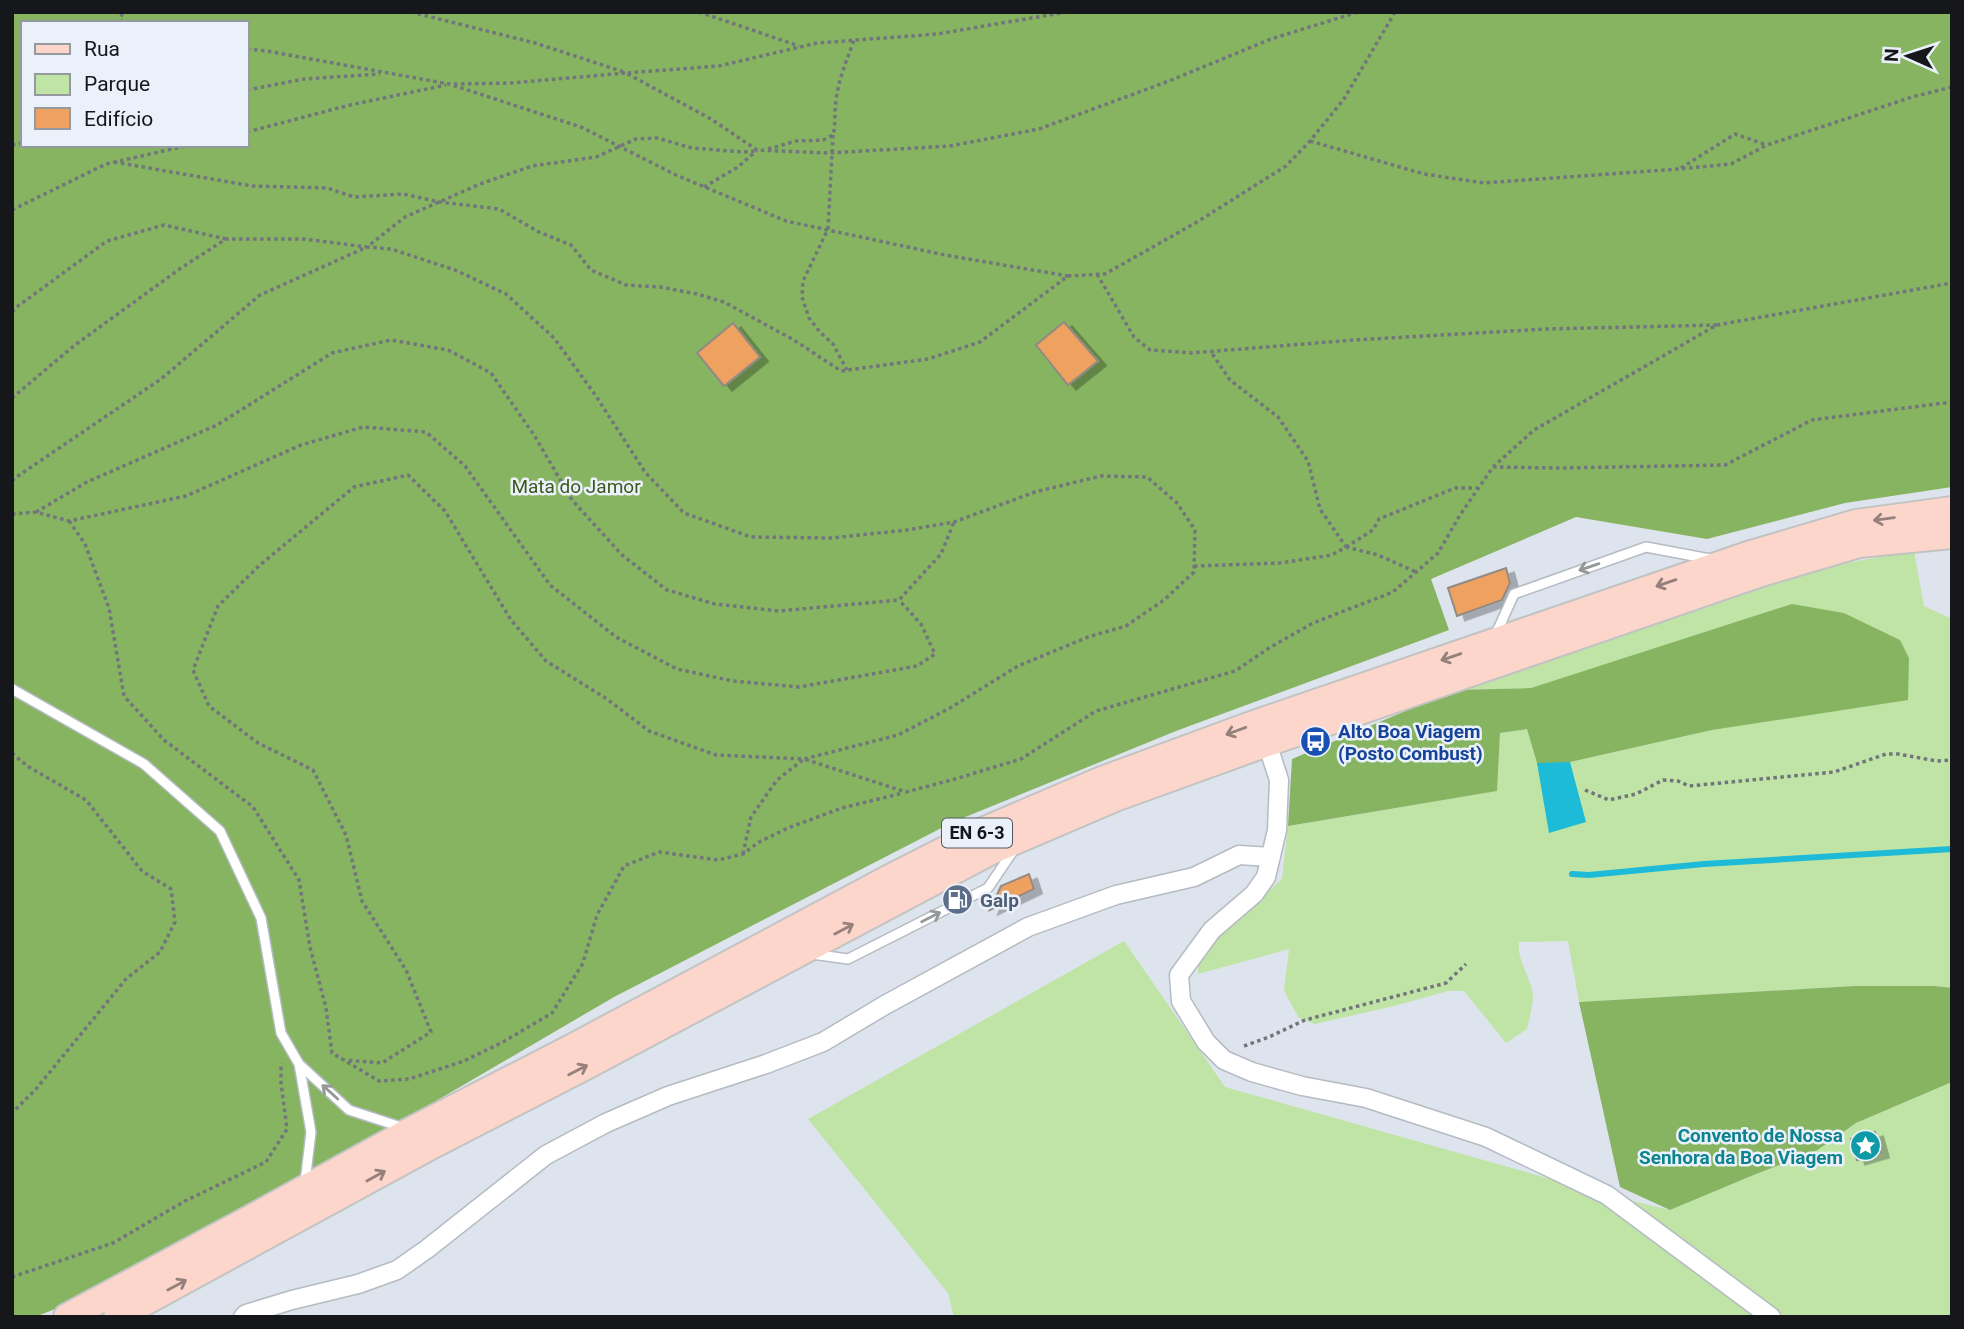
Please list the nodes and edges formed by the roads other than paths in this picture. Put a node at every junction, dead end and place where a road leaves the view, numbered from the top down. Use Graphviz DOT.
graph roads {
  1 [pos="1952,510"];
  2 [pos="1952,534"];
  3 [pos="1726,562"];
  4 [pos="1492,643"];
  5 [pos="12,689"];
  6 [pos="1267,743"];
  7 [pos="1271,857"];
  8 [pos="299,1064"];
  9 [pos="412,1130"];
  10 [pos="305,1189"];
  11 [pos="68,1317"];
  12 [pos="117,1317"];
  13 [pos="243,1317"];
  14 [pos="1772,1317"];
  1 -- 3 [label="main road, EN 6-3, one-way"];
  2 -- 6 [label="main road, EN 6-3"];
  3 -- 4 [label="main road, EN 6-3, one-way"];
  3 -- 4 [label="lane, one-way"];
  4 -- 9 [label="main road, EN 6-3, one-way"];
  5 -- 8 [label="lane"];
  6 -- 7 [label="street"];
  12 -- 6 [label="main road, EN 6-3, one-way"];
  7 -- 13 [label="street"];
  7 -- 14 [label="street"];
  9 -- 8 [label="lane, one-way"];
  8 -- 10 [label="lane"];
  9 -- 10 [label="main road, EN 6-3"];
  10 -- 11 [label="main road, EN 6-3"];
}
